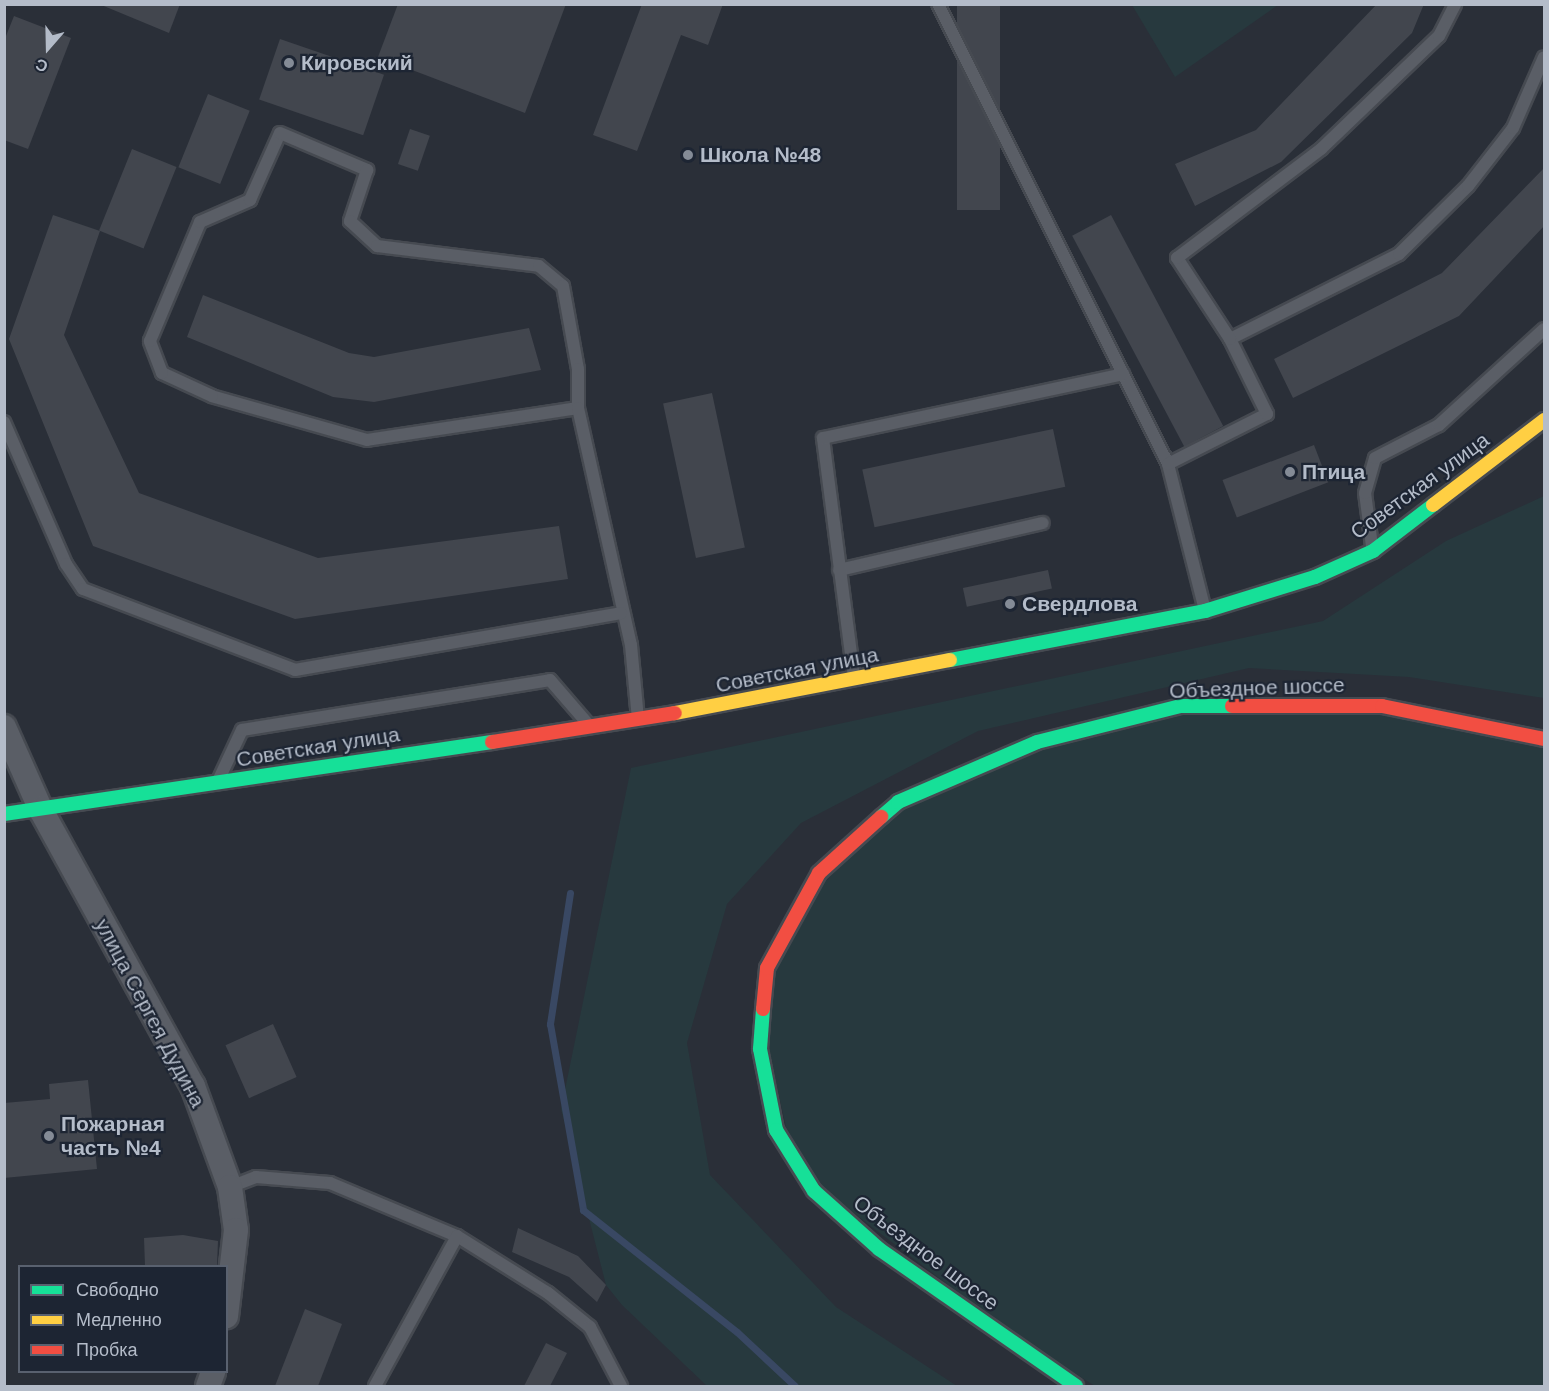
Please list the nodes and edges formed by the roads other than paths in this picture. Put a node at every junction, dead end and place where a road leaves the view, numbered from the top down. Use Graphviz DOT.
graph roads {
  1 [pos="938,4"];
  2 [pos="1455,4"];
  3 [pos="1545,57"];
  4 [pos="1545,329"];
  5 [pos="1230,339"];
  6 [pos="1123,374"];
  7 [pos="579,408"];
  8 [pos="1545,420"];
  9 [pos="4,422"];
  10 [pos="1168,464"];
  11 [pos="1043,523"];
  12 [pos="1373,550"];
  13 [pos="839,570"];
  14 [pos="1205,611"];
  15 [pos="621,613"];
  16 [pos="855,681"];
  17 [pos="638,720"];
  18 [pos="4,727"];
  19 [pos="591,727"];
  20 [pos="1545,739"];
  21 [pos="217,784"];
  22 [pos="41,810"];
  23 [pos="4,814"];
  24 [pos="230,1187"];
  25 [pos="456,1236"];
  26 [pos="228,1299"];
  27 [pos="375,1386"];
  28 [pos="621,1386"];
  29 [pos="1076,1386"];
  1 -- 6 [label="lane"];
  2 -- 5 [label="lane"];
  3 -- 5 [label="lane"];
  4 -- 12 [label="lane"];
  5 -- 10 [label="lane"];
  6 -- 10 [label="lane"];
  6 -- 13 [label="lane"];
  7 -- 7 [label="lane"];
  7 -- 15 [label="lane"];
  8 -- 12 [label="street, Советская улица"];
  9 -- 15 [label="lane"];
  10 -- 14 [label="lane"];
  11 -- 13 [label="lane"];
  12 -- 14 [label="street, Советская улица"];
  13 -- 16 [label="lane"];
  14 -- 16 [label="street, Советская улица"];
  15 -- 17 [label="lane"];
  16 -- 17 [label="street, Советская улица"];
  17 -- 19 [label="street, Советская улица"];
  18 -- 22 [label="street, улица Сергея Дудина"];
  19 -- 21 [label="street, Советская улица"];
  19 -- 21 [label="lane"];
  20 -- 29 [label="street, Объездное шоссе"];
  21 -- 22 [label="street, Советская улица"];
  22 -- 23 [label="street, Советская улица"];
  22 -- 24 [label="street, улица Сергея Дудина"];
  24 -- 25 [label="lane"];
  24 -- 26 [label="street, улица Сергея Дудина"];
  25 -- 27 [label="lane"];
  25 -- 28 [label="lane"];
}
